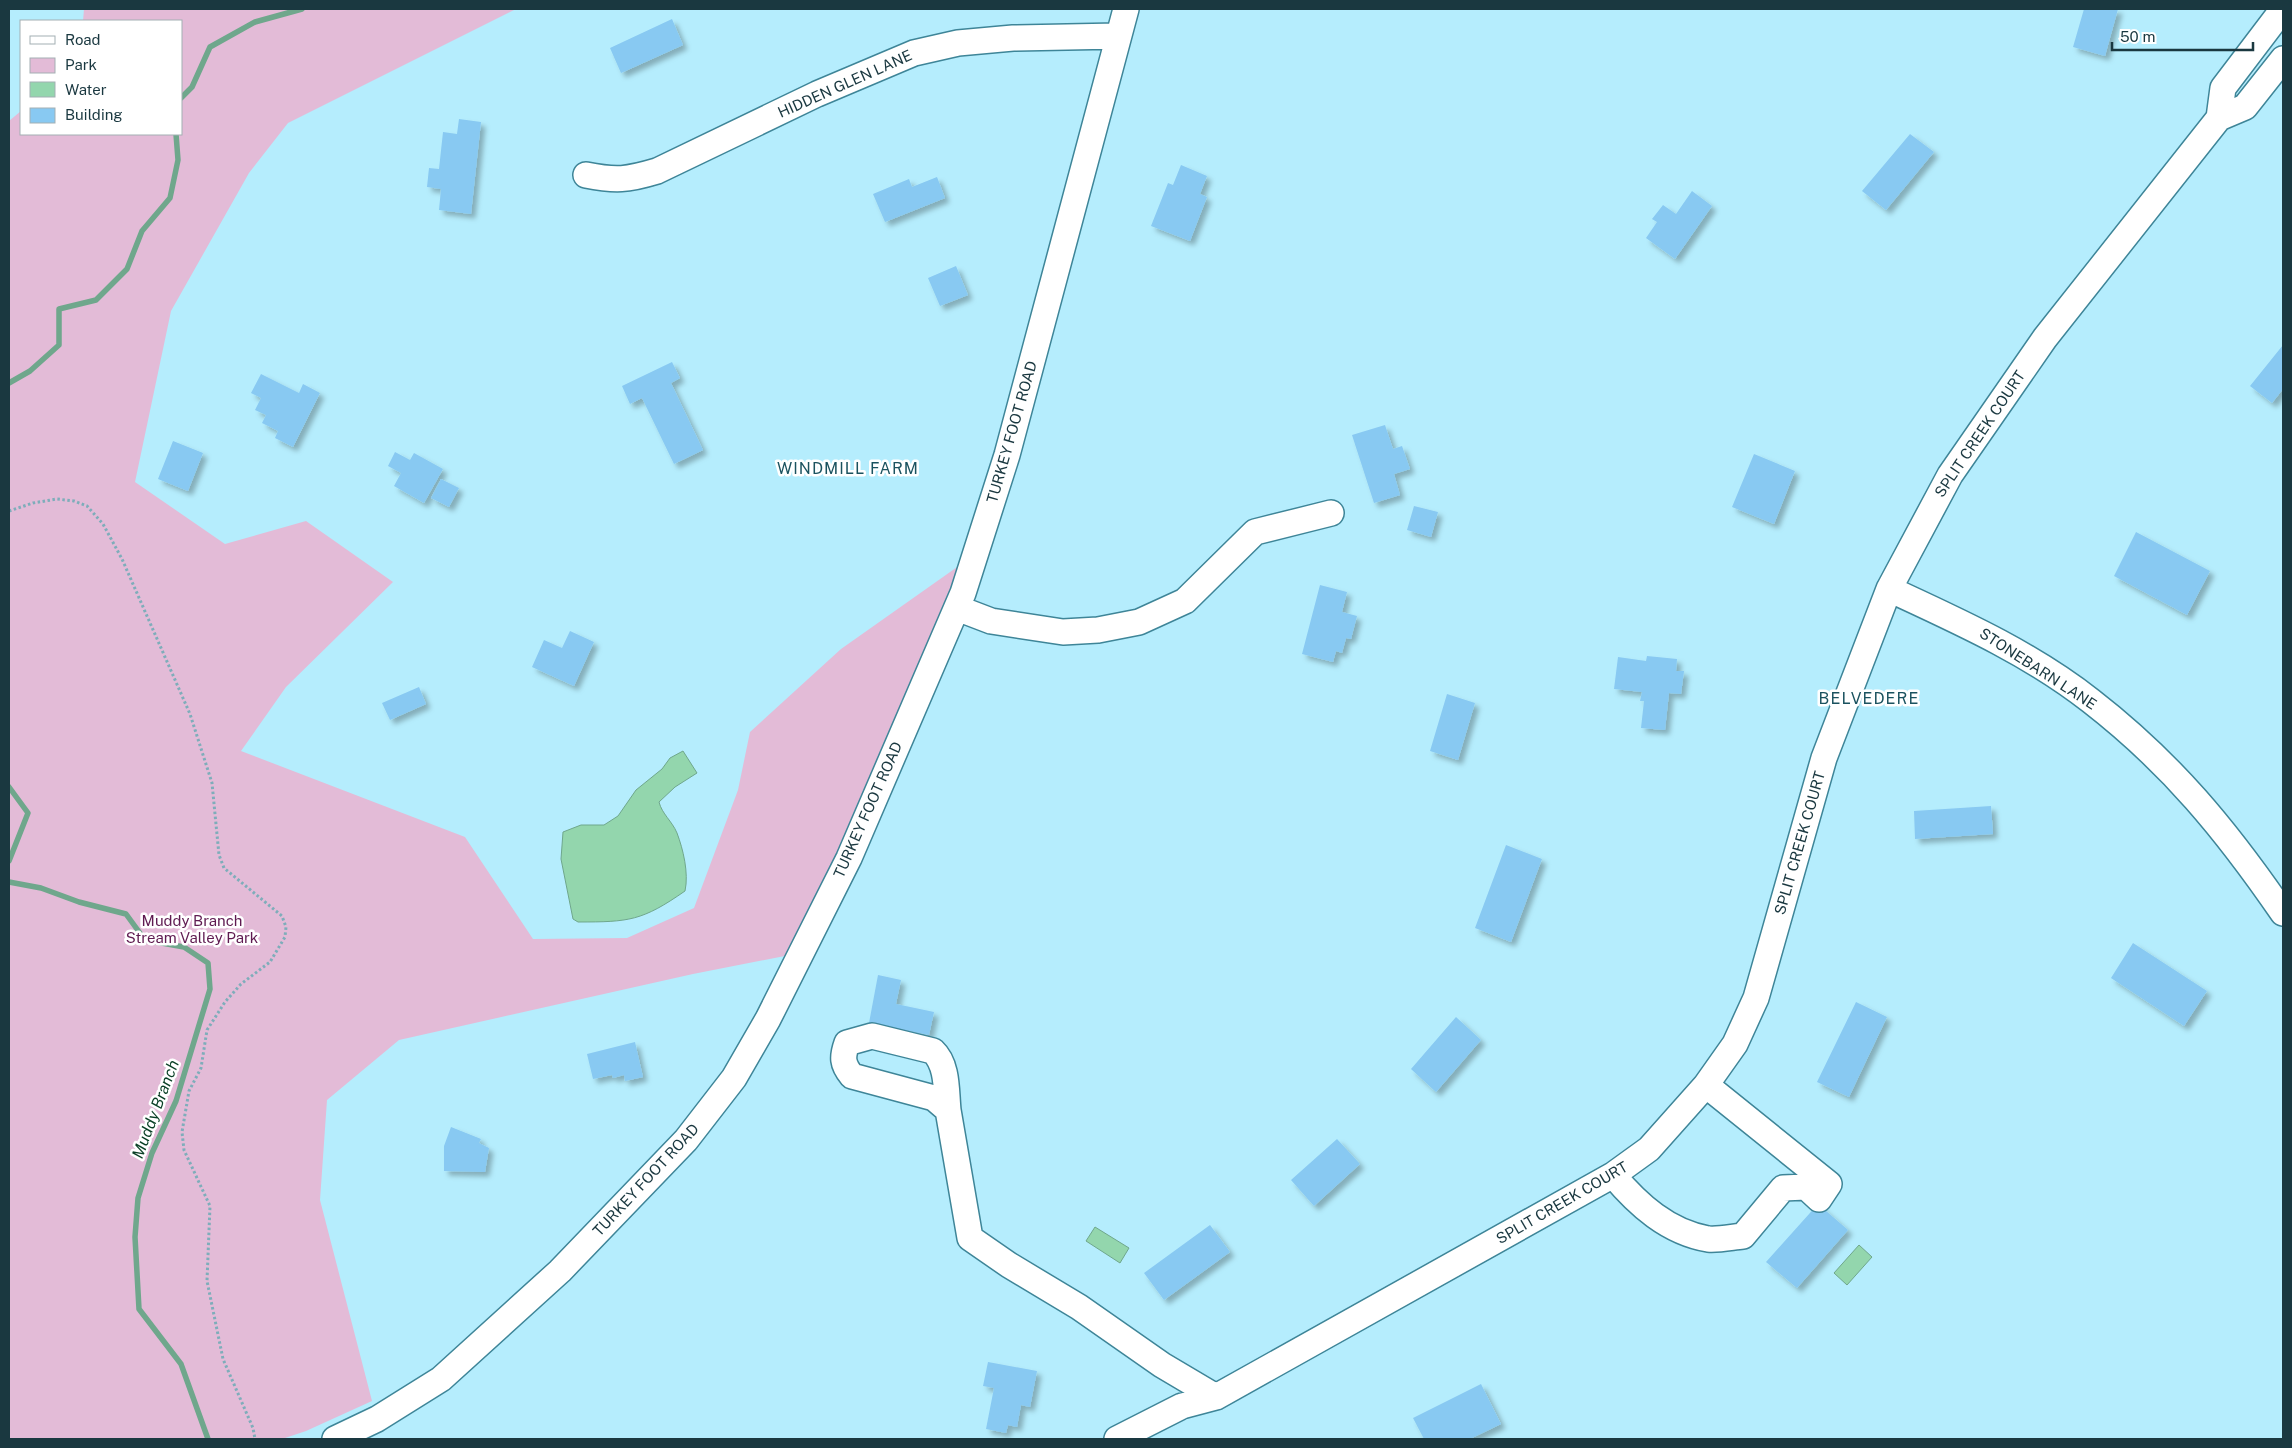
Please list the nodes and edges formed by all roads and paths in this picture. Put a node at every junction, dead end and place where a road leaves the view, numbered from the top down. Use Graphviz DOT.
graph roads {
  1 [pos="1126,9"];
  2 [pos="2283,9"];
  3 [pos="1118,36"];
  4 [pos="2283,59"];
  5 [pos="2218,118"];
  6 [pos="586,174"];
  7 [pos="9,511"];
  8 [pos="1331,513"];
  9 [pos="1889,588"];
  10 [pos="957,608"];
  11 [pos="2283,913"];
  12 [pos="1706,1085"];
  13 [pos="948,1110"];
  14 [pos="1613,1175"];
  15 [pos="1216,1398"];
  16 [pos="255,1439"];
  17 [pos="335,1439"];
  18 [pos="1117,1439"];
  1 -- 3 [label="street, TURKEY FOOT ROAD"];
  2 -- 5 [label="street, SPLIT CREEK COURT"];
  3 -- 6 [label="street, HIDDEN GLEN LANE"];
  3 -- 10 [label="street, TURKEY FOOT ROAD"];
  4 -- 5 [label="street, SPLIT CREEK COURT"];
  5 -- 9 [label="street, SPLIT CREEK COURT"];
  7 -- 16 [label="path"];
  8 -- 10 [label="street"];
  9 -- 11 [label="street, STONEBARN LANE"];
  9 -- 12 [label="street, SPLIT CREEK COURT"];
  10 -- 17 [label="street, TURKEY FOOT ROAD"];
  12 -- 14 [label="street, SPLIT CREEK COURT"];
  12 -- 14 [label="street"];
  13 -- 15 [label="street"];
  14 -- 15 [label="street, SPLIT CREEK COURT"];
  15 -- 18 [label="street, SPLIT CREEK COURT"];
}
